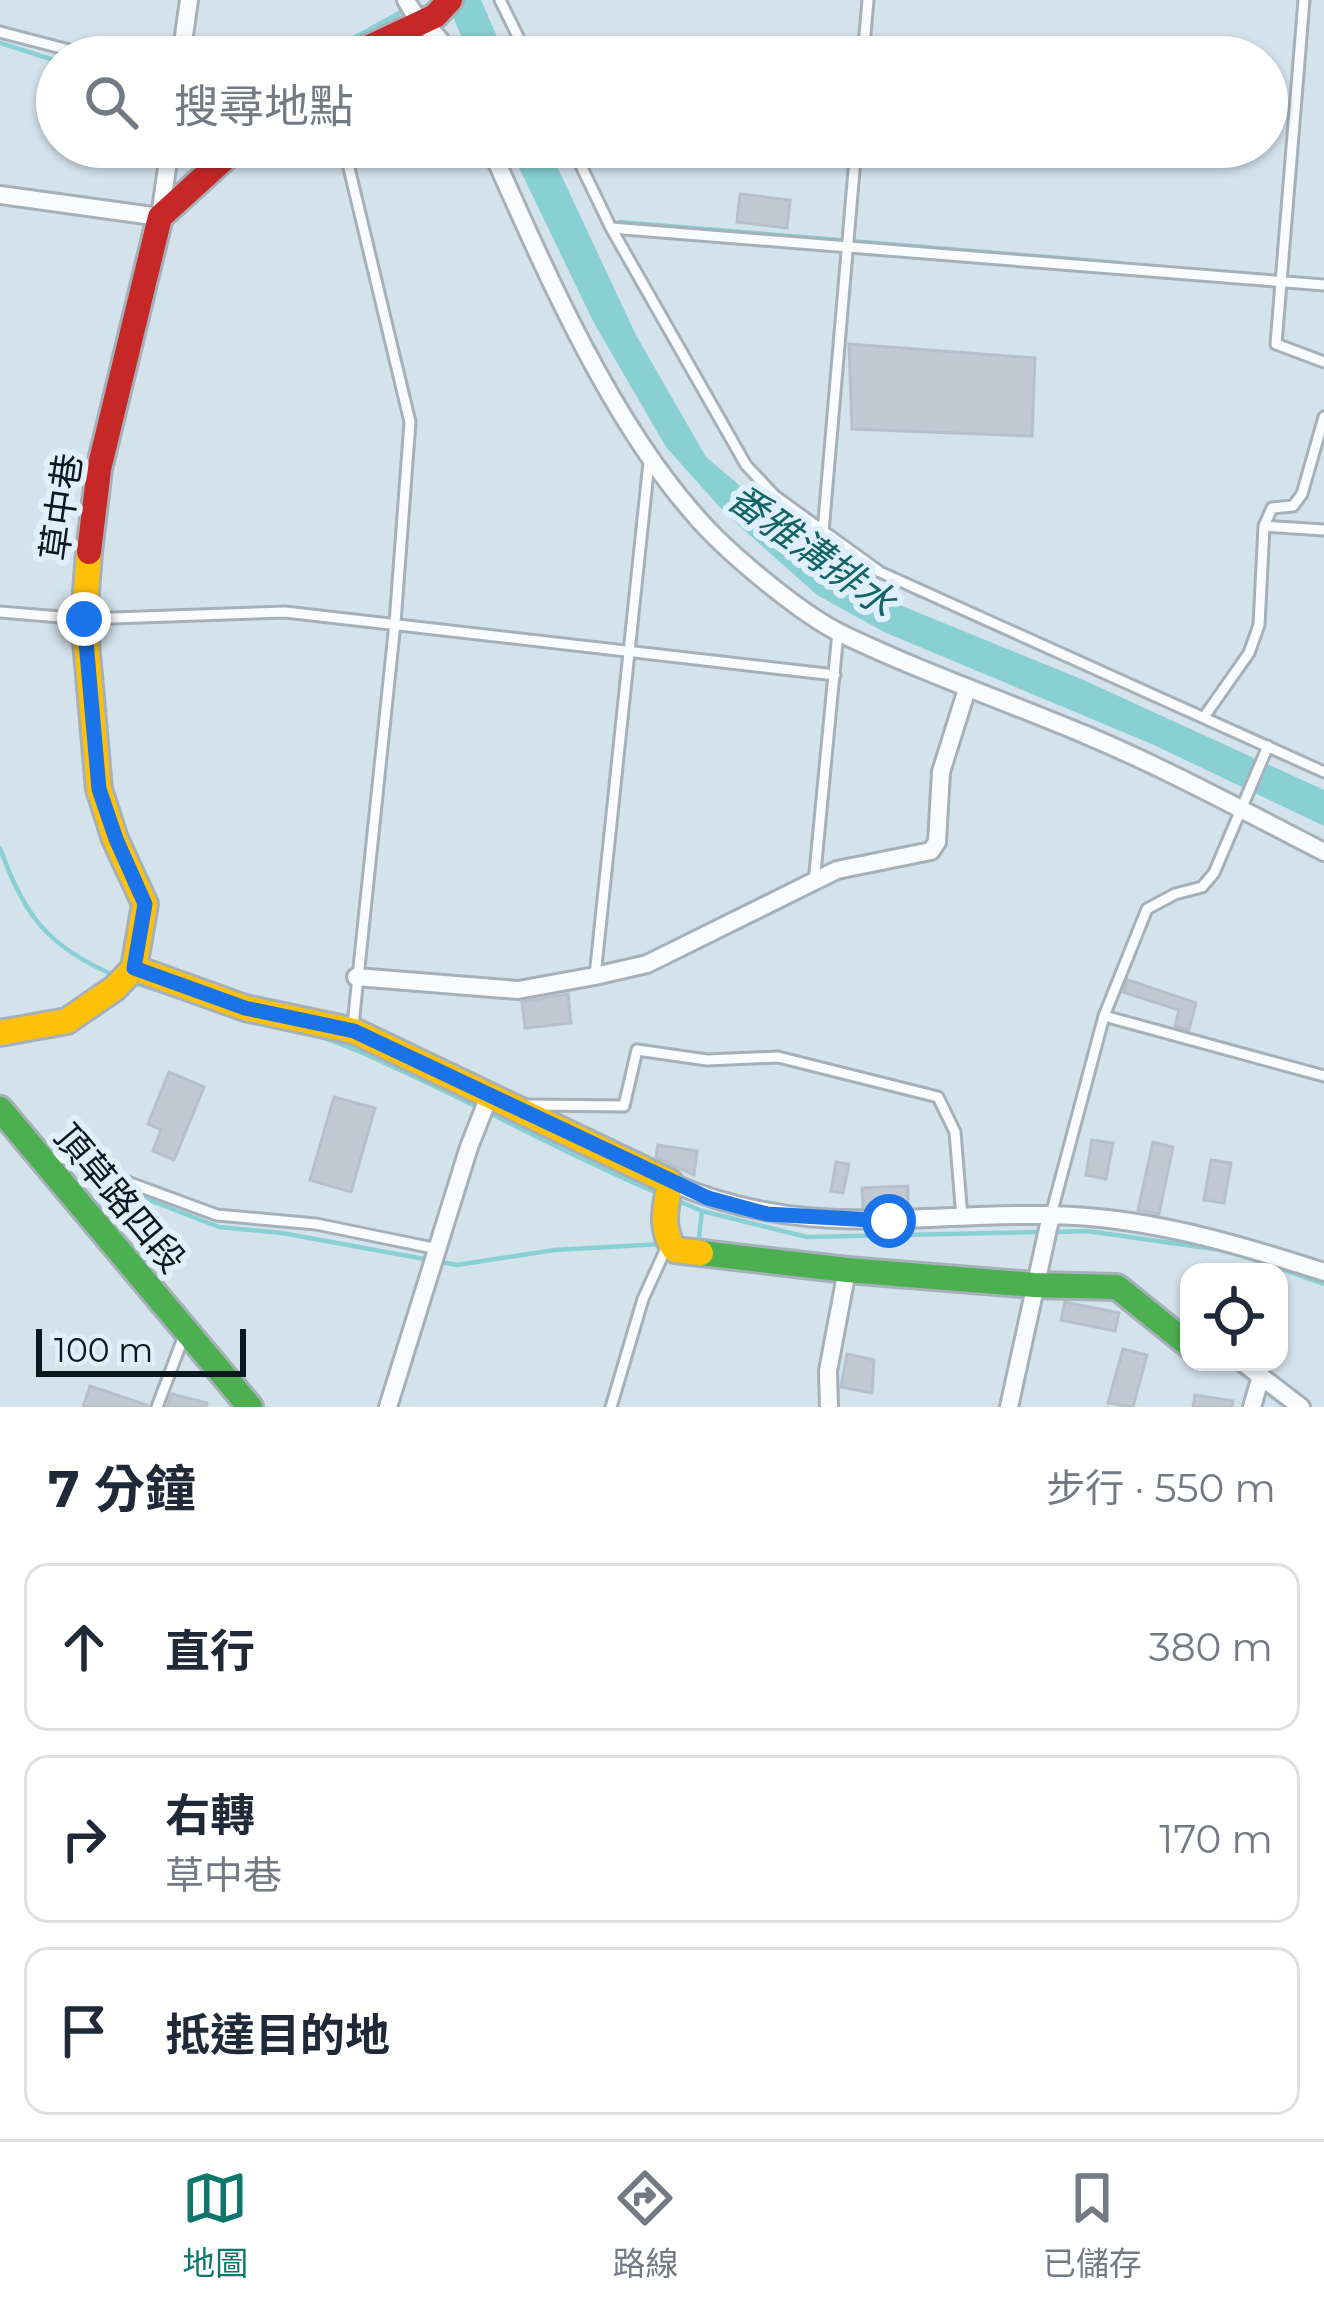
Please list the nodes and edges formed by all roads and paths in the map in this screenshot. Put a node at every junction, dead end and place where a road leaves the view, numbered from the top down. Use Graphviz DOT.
graph roads {
  1 [pos="189,0"];
  2 [pos="500,0"];
  3 [pos="868,0"];
  4 [pos="1304,0"];
  5 [pos="427,10"];
  6 [pos="0,32"];
  7 [pos="184,36"];
  8 [pos="383,36"];
  9 [pos="518,36"];
  10 [pos="865,36"];
  11 [pos="36,41"];
  12 [pos="167,168"];
  13 [pos="214,168"];
  14 [pos="349,168"];
  15 [pos="499,168"];
  16 [pos="582,168"];
  17 [pos="854,168"];
  18 [pos="0,195"];
  19 [pos="160,217"];
  20 [pos="611,228"];
  21 [pos="847,248"];
  22 [pos="1282,281"];
  23 [pos="1324,285"];
  24 [pos="1324,362"];
  25 [pos="1324,417"];
  26 [pos="649,458"];
  27 [pos="1264,526"];
  28 [pos="1324,530"];
  29 [pos="823,532"];
  30 [pos="0,612"];
  31 [pos="84,619"];
  32 [pos="394,623"];
  33 [pos="838,632"];
  34 [pos="628,650"];
  35 [pos="835,675"];
  36 [pos="967,689"];
  37 [pos="1204,717"];
  38 [pos="1268,746"];
  39 [pos="1324,772"];
  40 [pos="1244,811"];
  41 [pos="1324,852"];
  42 [pos="814,883"];
  43 [pos="595,976"];
  44 [pos="126,977"];
  45 [pos="356,977"];
  46 [pos="1104,1016"];
  47 [pos="354,1031"];
  48 [pos="0,1033"];
  49 [pos="1324,1076"];
  50 [pos="492,1105"];
  51 [pos="0,1109"];
  52 [pos="39,1158"];
  53 [pos="670,1182"];
  54 [pos="1051,1215"];
  55 [pos="962,1218"];
  56 [pos="668,1244"];
  57 [pos="437,1249"];
  58 [pos="847,1270"];
  59 [pos="1324,1272"];
  60 [pos="1034,1285"];
  61 [pos="186,1331"];
  62 [pos="1180,1338"];
  63 [pos="1254,1371"];
  64 [pos="1261,1376"];
  65 [pos="158,1407"];
  66 [pos="250,1407"];
  67 [pos="388,1407"];
  68 [pos="611,1407"];
  69 [pos="829,1407"];
  70 [pos="1009,1407"];
  71 [pos="1252,1407"];
  72 [pos="1301,1407"];
  1 -- 7 [label="street"];
  2 -- 9 [label="lane"];
  3 -- 10 [label="lane"];
  4 -- 22 [label="lane"];
  5 -- 8 [label="street"];
  6 -- 11 [label="lane"];
  12 -- 19 [label="street"];
  13 -- 19 [label="street"];
  14 -- 32 [label="lane"];
  15 -- 26 [label="street"];
  16 -- 20 [label="lane"];
  17 -- 21 [label="lane"];
  18 -- 19 [label="street"];
  19 -- 31 [label="street, 草中巷"];
  20 -- 21 [label="lane"];
  20 -- 29 [label="lane"];
  21 -- 22 [label="lane"];
  21 -- 29 [label="lane"];
  22 -- 23 [label="lane"];
  22 -- 24 [label="lane"];
  25 -- 27 [label="lane"];
  26 -- 33 [label="street"];
  26 -- 34 [label="lane"];
  27 -- 28 [label="lane"];
  27 -- 37 [label="lane"];
  29 -- 37 [label="lane"];
  30 -- 31 [label="lane"];
  31 -- 32 [label="lane"];
  31 -- 44 [label="street, 草中巷"];
  32 -- 34 [label="lane"];
  32 -- 45 [label="lane"];
  33 -- 35 [label="lane"];
  33 -- 36 [label="street"];
  34 -- 35 [label="lane"];
  34 -- 43 [label="lane"];
  35 -- 42 [label="lane"];
  36 -- 40 [label="street"];
  36 -- 42 [label="street"];
  37 -- 38 [label="lane"];
  38 -- 39 [label="lane"];
  38 -- 40 [label="lane"];
  40 -- 41 [label="street"];
  40 -- 46 [label="lane"];
  42 -- 43 [label="street"];
  43 -- 45 [label="street"];
  44 -- 47 [label="street"];
  44 -- 48 [label="street"];
  45 -- 47 [label="lane"];
  46 -- 49 [label="lane"];
  46 -- 54 [label="lane"];
  47 -- 50 [label="street"];
  50 -- 53 [label="street"];
  50 -- 55 [label="lane"];
  50 -- 57 [label="street"];
  51 -- 52 [label="street, 頂草路四段"];
  52 -- 57 [label="lane"];
  52 -- 61 [label="street, 頂草路四段"];
  53 -- 55 [label="street"];
  53 -- 56 [label="street"];
  54 -- 55 [label="street"];
  54 -- 59 [label="street"];
  54 -- 60 [label="street"];
  56 -- 58 [label="street"];
  56 -- 68 [label="lane"];
  57 -- 67 [label="street"];
  58 -- 60 [label="street"];
  58 -- 69 [label="street"];
  60 -- 62 [label="street"];
  60 -- 70 [label="street"];
  61 -- 65 [label="lane"];
  61 -- 66 [label="street, 頂草路四段"];
  63 -- 64 [label="street"];
  64 -- 71 [label="street"];
  64 -- 72 [label="street"];
}
